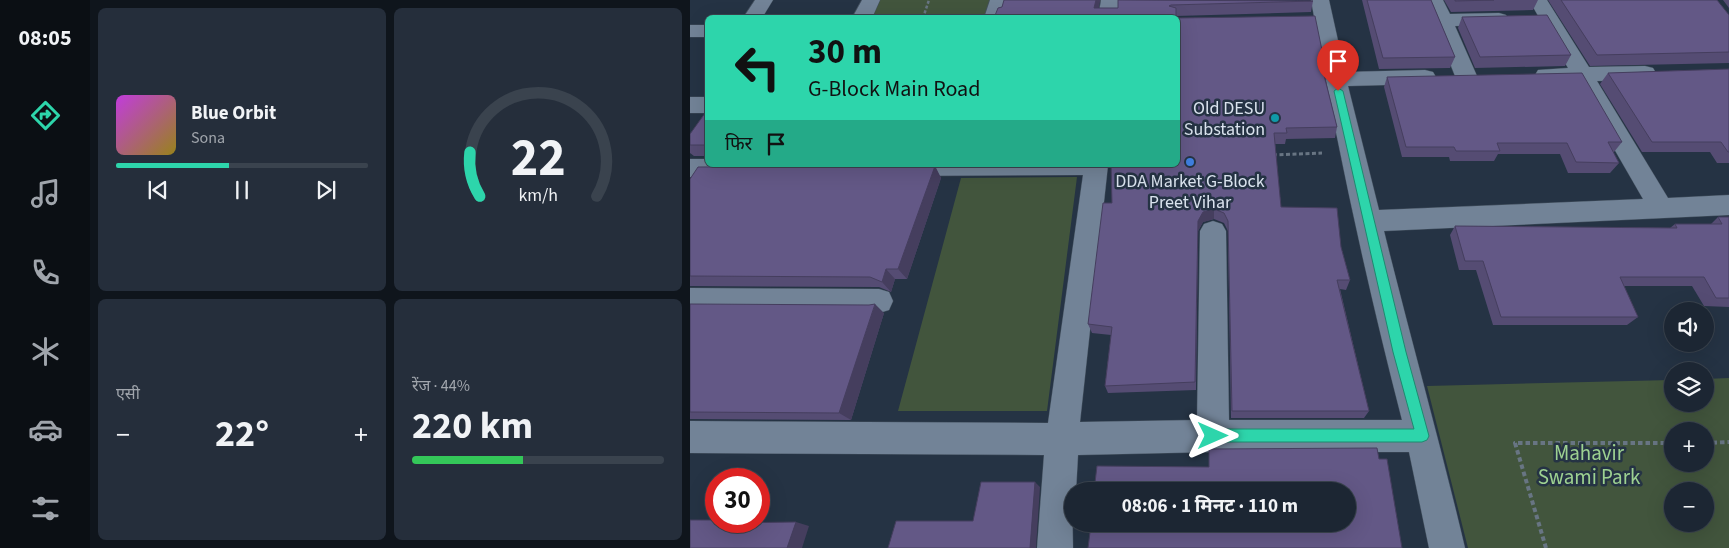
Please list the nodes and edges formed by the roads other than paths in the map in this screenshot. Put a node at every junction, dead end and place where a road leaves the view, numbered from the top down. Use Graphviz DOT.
graph roads {
  1 [pos="764,0"];
  2 [pos="871,0"];
  3 [pos="999,0"];
  4 [pos="1110,0"];
  5 [pos="1434,0"];
  6 [pos="1316,13"];
  7 [pos="1534,14"];
  8 [pos="754,15"];
  9 [pos="864,15"];
  10 [pos="995,15"];
  11 [pos="1108,15"];
  12 [pos="1442,20"];
  13 [pos="690,31"];
  14 [pos="705,31"];
  15 [pos="1661,73"];
  16 [pos="1525,75"];
  17 [pos="1584,75"];
  18 [pos="1336,79"];
  19 [pos="705,105"];
  20 [pos="690,106"];
  21 [pos="1096,167"];
  22 [pos="690,168"];
  23 [pos="759,168"];
  24 [pos="1729,205"];
  25 [pos="1662,208"];
  26 [pos="1369,221"];
  27 [pos="1213,231"];
  28 [pos="690,300"];
  29 [pos="879,301"];
  30 [pos="690,436"];
  31 [pos="1213,436"];
  32 [pos="1422,436"];
  33 [pos="1062,439"];
  34 [pos="1055,548"];
  35 [pos="1447,548"];
  1 -- 8 [label="street"];
  2 -- 9 [label="street"];
  3 -- 10 [label="street"];
  4 -- 11 [label="street"];
  5 -- 12 [label="street"];
  6 -- 18 [label="street"];
  7 -- 12 [label="street"];
  7 -- 17 [label="street"];
  12 -- 18 [label="street"];
  13 -- 14 [label="street"];
  15 -- 17 [label="street"];
  16 -- 17 [label="street"];
  17 -- 25 [label="street"];
  18 -- 26 [label="street"];
  19 -- 20 [label="street"];
  21 -- 33 [label="street"];
  22 -- 23 [label="street"];
  24 -- 25 [label="street"];
  25 -- 26 [label="street"];
  26 -- 32 [label="street"];
  27 -- 31 [label="street"];
  28 -- 29 [label="street"];
  30 -- 33 [label="street"];
  31 -- 32 [label="street"];
  31 -- 33 [label="street"];
  32 -- 35 [label="street"];
  33 -- 34 [label="street"];
}
